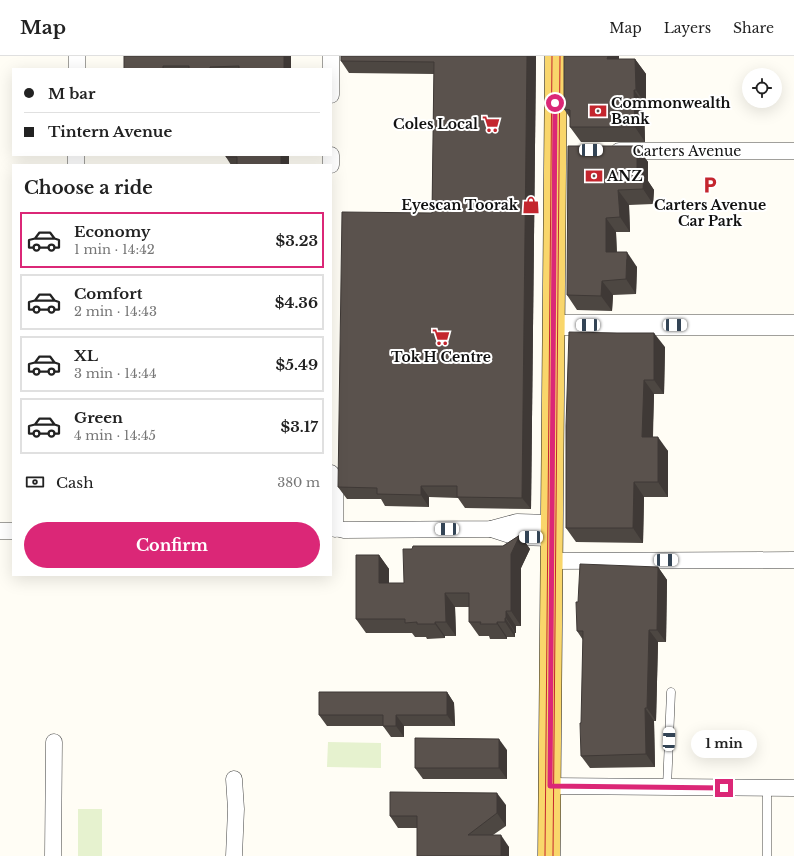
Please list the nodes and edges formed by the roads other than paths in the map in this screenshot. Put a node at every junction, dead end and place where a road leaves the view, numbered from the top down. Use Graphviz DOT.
graph roads {
  1 [pos="77,56"];
  2 [pos="331,56"];
  3 [pos="556,56"];
  4 [pos="77,68"];
  5 [pos="331,68"];
  6 [pos="606,150"];
  7 [pos="794,151"];
  8 [pos="554,325"];
  9 [pos="794,325"];
  10 [pos="332,476"];
  11 [pos="333,528"];
  12 [pos="551,530"];
  13 [pos="0,531"];
  14 [pos="12,531"];
  15 [pos="794,560"];
  16 [pos="552,561"];
  17 [pos="670,692"];
  18 [pos="54,742"];
  19 [pos="234,779"];
  20 [pos="550,786"];
  21 [pos="668,787"];
  22 [pos="767,788"];
  23 [pos="794,788"];
  24 [pos="54,856"];
  25 [pos="234,856"];
  26 [pos="549,856"];
  27 [pos="767,856"];
  1 -- 4 [label="street"];
  2 -- 5 [label="street"];
  3 -- 8 [label="main road"];
  6 -- 7 [label="street, Carters Avenue"];
  8 -- 9 [label="street"];
  8 -- 12 [label="main road"];
  10 -- 11 [label="street"];
  11 -- 12 [label="street"];
  12 -- 16 [label="main road"];
  13 -- 14 [label="street"];
  15 -- 16 [label="street"];
  16 -- 20 [label="main road"];
  17 -- 21 [label="lane"];
  18 -- 24 [label="street"];
  19 -- 25 [label="street"];
  20 -- 21 [label="street"];
  20 -- 26 [label="main road"];
  21 -- 22 [label="street"];
  22 -- 23 [label="street"];
  22 -- 27 [label="lane"];
}
